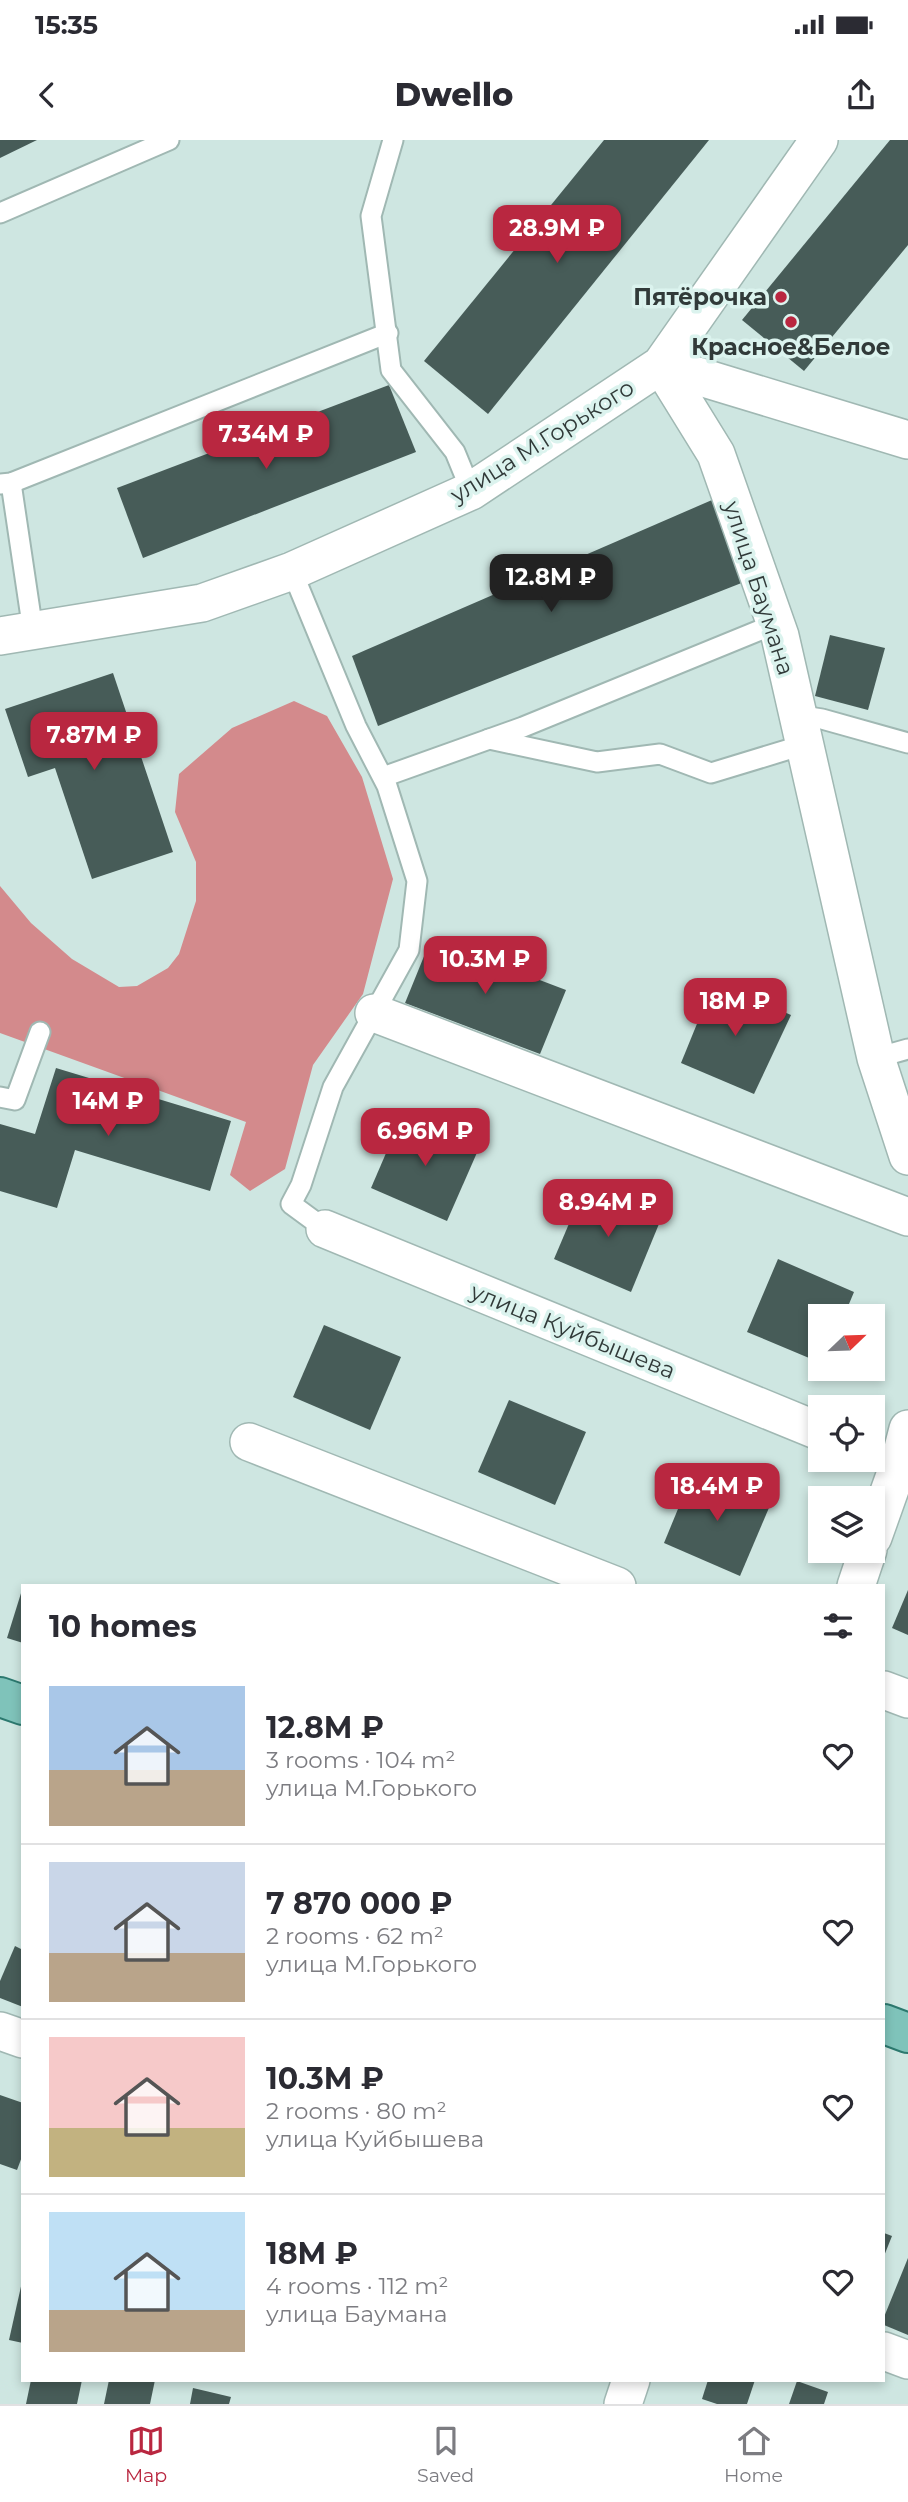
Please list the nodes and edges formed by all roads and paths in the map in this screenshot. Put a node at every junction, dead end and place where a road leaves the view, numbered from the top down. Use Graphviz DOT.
graph roads {
  1 [pos="169,140"];
  2 [pos="393,140"];
  3 [pos="819,140"];
  4 [pos="0,213"];
  5 [pos="388,333"];
  6 [pos="661,365"];
  7 [pos="908,440"];
  8 [pos="5,484"];
  9 [pos="471,491"];
  10 [pos="292,571"];
  11 [pos="775,624"];
  12 [pos="17,634"];
  13 [pos="800,730"];
  14 [pos="488,739"];
  15 [pos="908,743"];
  16 [pos="383,777"];
  17 [pos="374,1013"];
  18 [pos="40,1032"];
  19 [pos="892,1053"];
  20 [pos="0,1097"];
  21 [pos="908,1156"];
  22 [pos="908,1217"];
  23 [pos="325,1229"];
  24 [pos="808,1427"];
  25 [pos="908,1429"];
  26 [pos="249,1442"];
  27 [pos="893,1462"];
  28 [pos="885,1492"];
  29 [pos="864,1563"];
  30 [pos="612,1584"];
  31 [pos="857,1584"];
  32 [pos="885,1690"];
  33 [pos="0,1697"];
  34 [pos="908,1699"];
  35 [pos="21,1704"];
  36 [pos="885,2024"];
  37 [pos="0,2031"];
  38 [pos="908,2033"];
  39 [pos="21,2038"];
  40 [pos="885,2351"];
  41 [pos="908,2360"];
  42 [pos="630,2382"];
  43 [pos="623,2404"];
  1 -- 4 [label="lane"];
  2 -- 5 [label="lane"];
  3 -- 6 [label="street, улица М.Горького"];
  5 -- 8 [label="lane"];
  5 -- 9 [label="lane"];
  6 -- 7 [label="street"];
  6 -- 9 [label="street, улица М.Горького"];
  6 -- 11 [label="street, улица Баумана"];
  8 -- 12 [label="lane"];
  9 -- 10 [label="street, улица М.Горького"];
  10 -- 12 [label="street, улица М.Горького"];
  10 -- 16 [label="lane"];
  11 -- 13 [label="street, улица Баумана"];
  11 -- 14 [label="lane"];
  13 -- 14 [label="lane"];
  13 -- 15 [label="lane"];
  13 -- 19 [label="street, улица Баумана"];
  14 -- 16 [label="lane"];
  16 -- 17 [label="lane"];
  17 -- 22 [label="street"];
  17 -- 23 [label="lane"];
  18 -- 20 [label="lane"];
  19 -- 21 [label="street, улица Баумана"];
  23 -- 24 [label="street, улица Куйбышева"];
  25 -- 27 [label="street"];
  26 -- 30 [label="street"];
  27 -- 28 [label="street"];
  29 -- 31 [label="street"];
  32 -- 34 [label="street"];
  33 -- 35 [label="main road"];
  36 -- 38 [label="main road"];
  37 -- 39 [label="street"];
  40 -- 41 [label="street"];
  42 -- 43 [label="street"];
}
